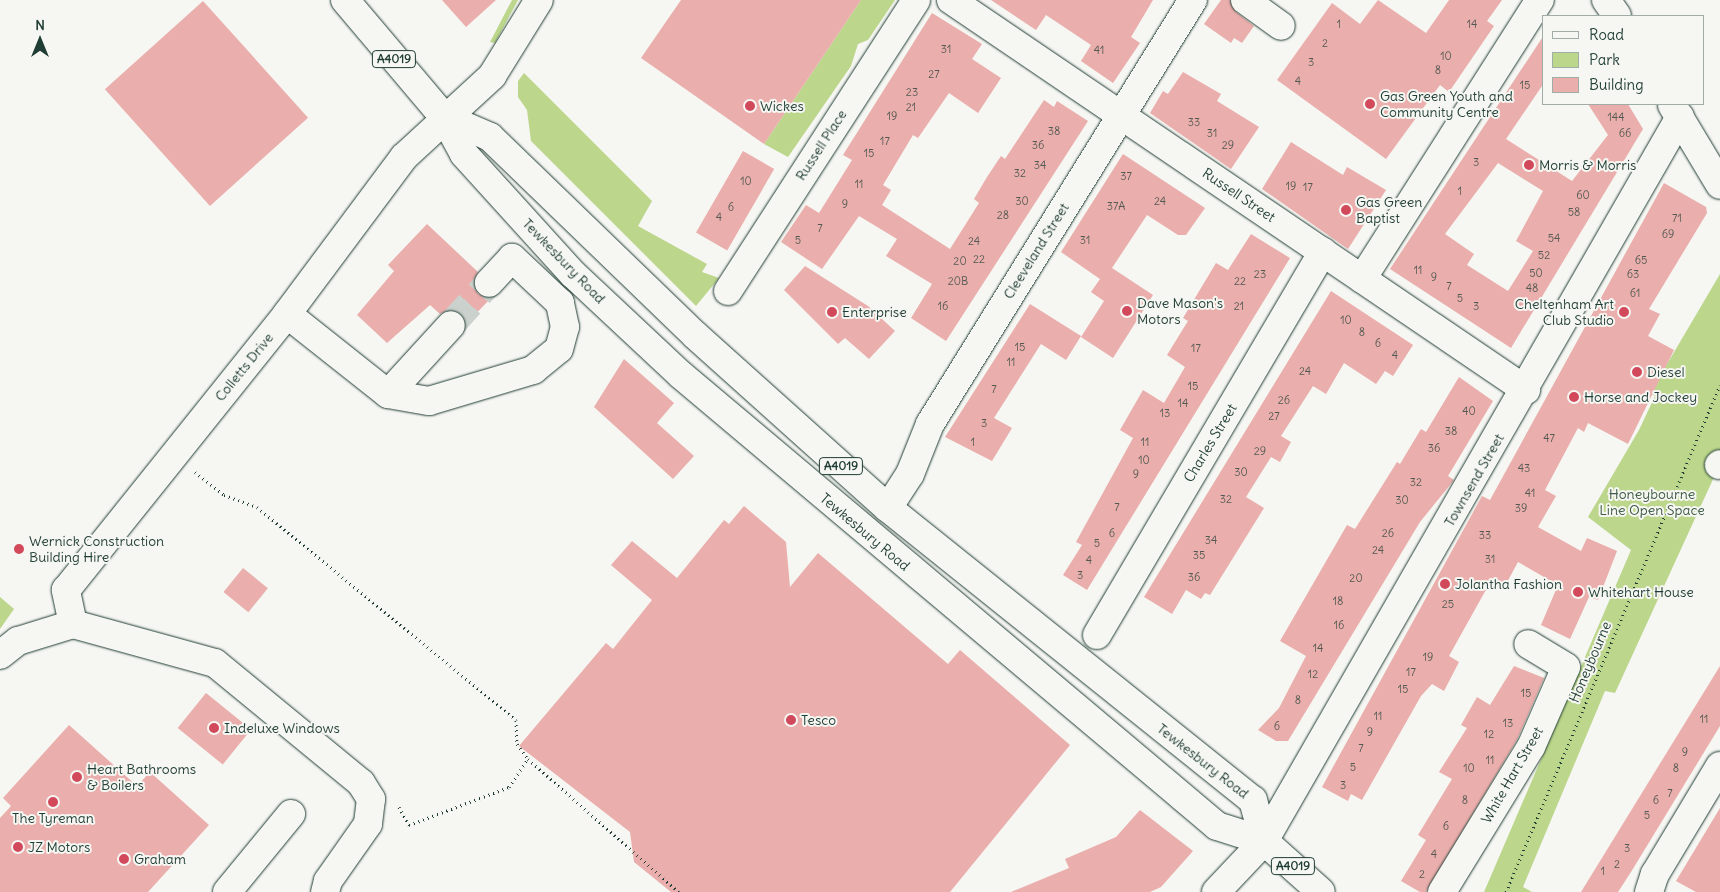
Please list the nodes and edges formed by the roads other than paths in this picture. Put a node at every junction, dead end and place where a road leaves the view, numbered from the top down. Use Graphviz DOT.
graph roads {
  1 [pos="345,0"];
  2 [pos="539,0"];
  3 [pos="916,0"];
  4 [pos="951,0"];
  5 [pos="1193,0"];
  6 [pos="1245,0"];
  7 [pos="1540,0"];
  8 [pos="1606,0"];
  9 [pos="1616,15"];
  10 [pos="1281,26"];
  11 [pos="1676,110"];
  12 [pos="1120,115"];
  13 [pos="444,117"];
  14 [pos="1720,185"];
  15 [pos="1323,252"];
  16 [pos="1362,279"];
  17 [pos="489,283"];
  18 [pos="728,291"];
  19 [pos="287,314"];
  20 [pos="451,325"];
  21 [pos="1526,390"];
  22 [pos="388,394"];
  23 [pos="888,508"];
  24 [pos="73,624"];
  25 [pos="1097,635"];
  26 [pos="1528,644"];
  27 [pos="0,655"];
  28 [pos="1720,766"];
  29 [pos="291,814"];
  30 [pos="1264,841"];
  31 [pos="227,892"];
  32 [pos="325,892"];
  33 [pos="1216,892"];
  34 [pos="1321,892"];
  35 [pos="1442,892"];
  36 [pos="1649,892"];
  1 -- 13 [label="main road, Tewkesbury Road / A4019"];
  2 -- 13 [label="main road, Colletts Drive"];
  3 -- 18 [label="main road, Russell Place"];
  4 -- 12 [label="main road, Russell Street"];
  5 -- 12 [label="main road, Cleeveland Street"];
  6 -- 10 [label="main road"];
  7 -- 16 [label="main road"];
  8 -- 9 [label="main road"];
  11 -- 14 [label="main road"];
  11 -- 21 [label="main road, Townsend Street"];
  12 -- 15 [label="main road, Russell Street"];
  12 -- 23 [label="main road, Cleeveland Street"];
  13 -- 19 [label="main road, Colletts Drive"];
  13 -- 23 [label="main road, Tewkesbury Road / A4019"];
  13 -- 30 [label="main road, Tewkesbury Road / A4019"];
  15 -- 16 [label="main road, Russell Street"];
  15 -- 25 [label="main road, Charles Street"];
  16 -- 21 [label="main road, Russell Street"];
  17 -- 22 [label="main road"];
  19 -- 22 [label="main road"];
  19 -- 24 [label="main road, Colletts Drive"];
  20 -- 22 [label="main road"];
  21 -- 30 [label="main road, Townsend Street"];
  23 -- 30 [label="main road, Tewkesbury Road / A4019"];
  24 -- 27 [label="main road"];
  24 -- 32 [label="main road"];
  26 -- 35 [label="main road, White Hart Street"];
  28 -- 36 [label="main road"];
  29 -- 31 [label="main road"];
  30 -- 33 [label="main road, Townsend Street"];
  30 -- 34 [label="main road, A4019"];
}
